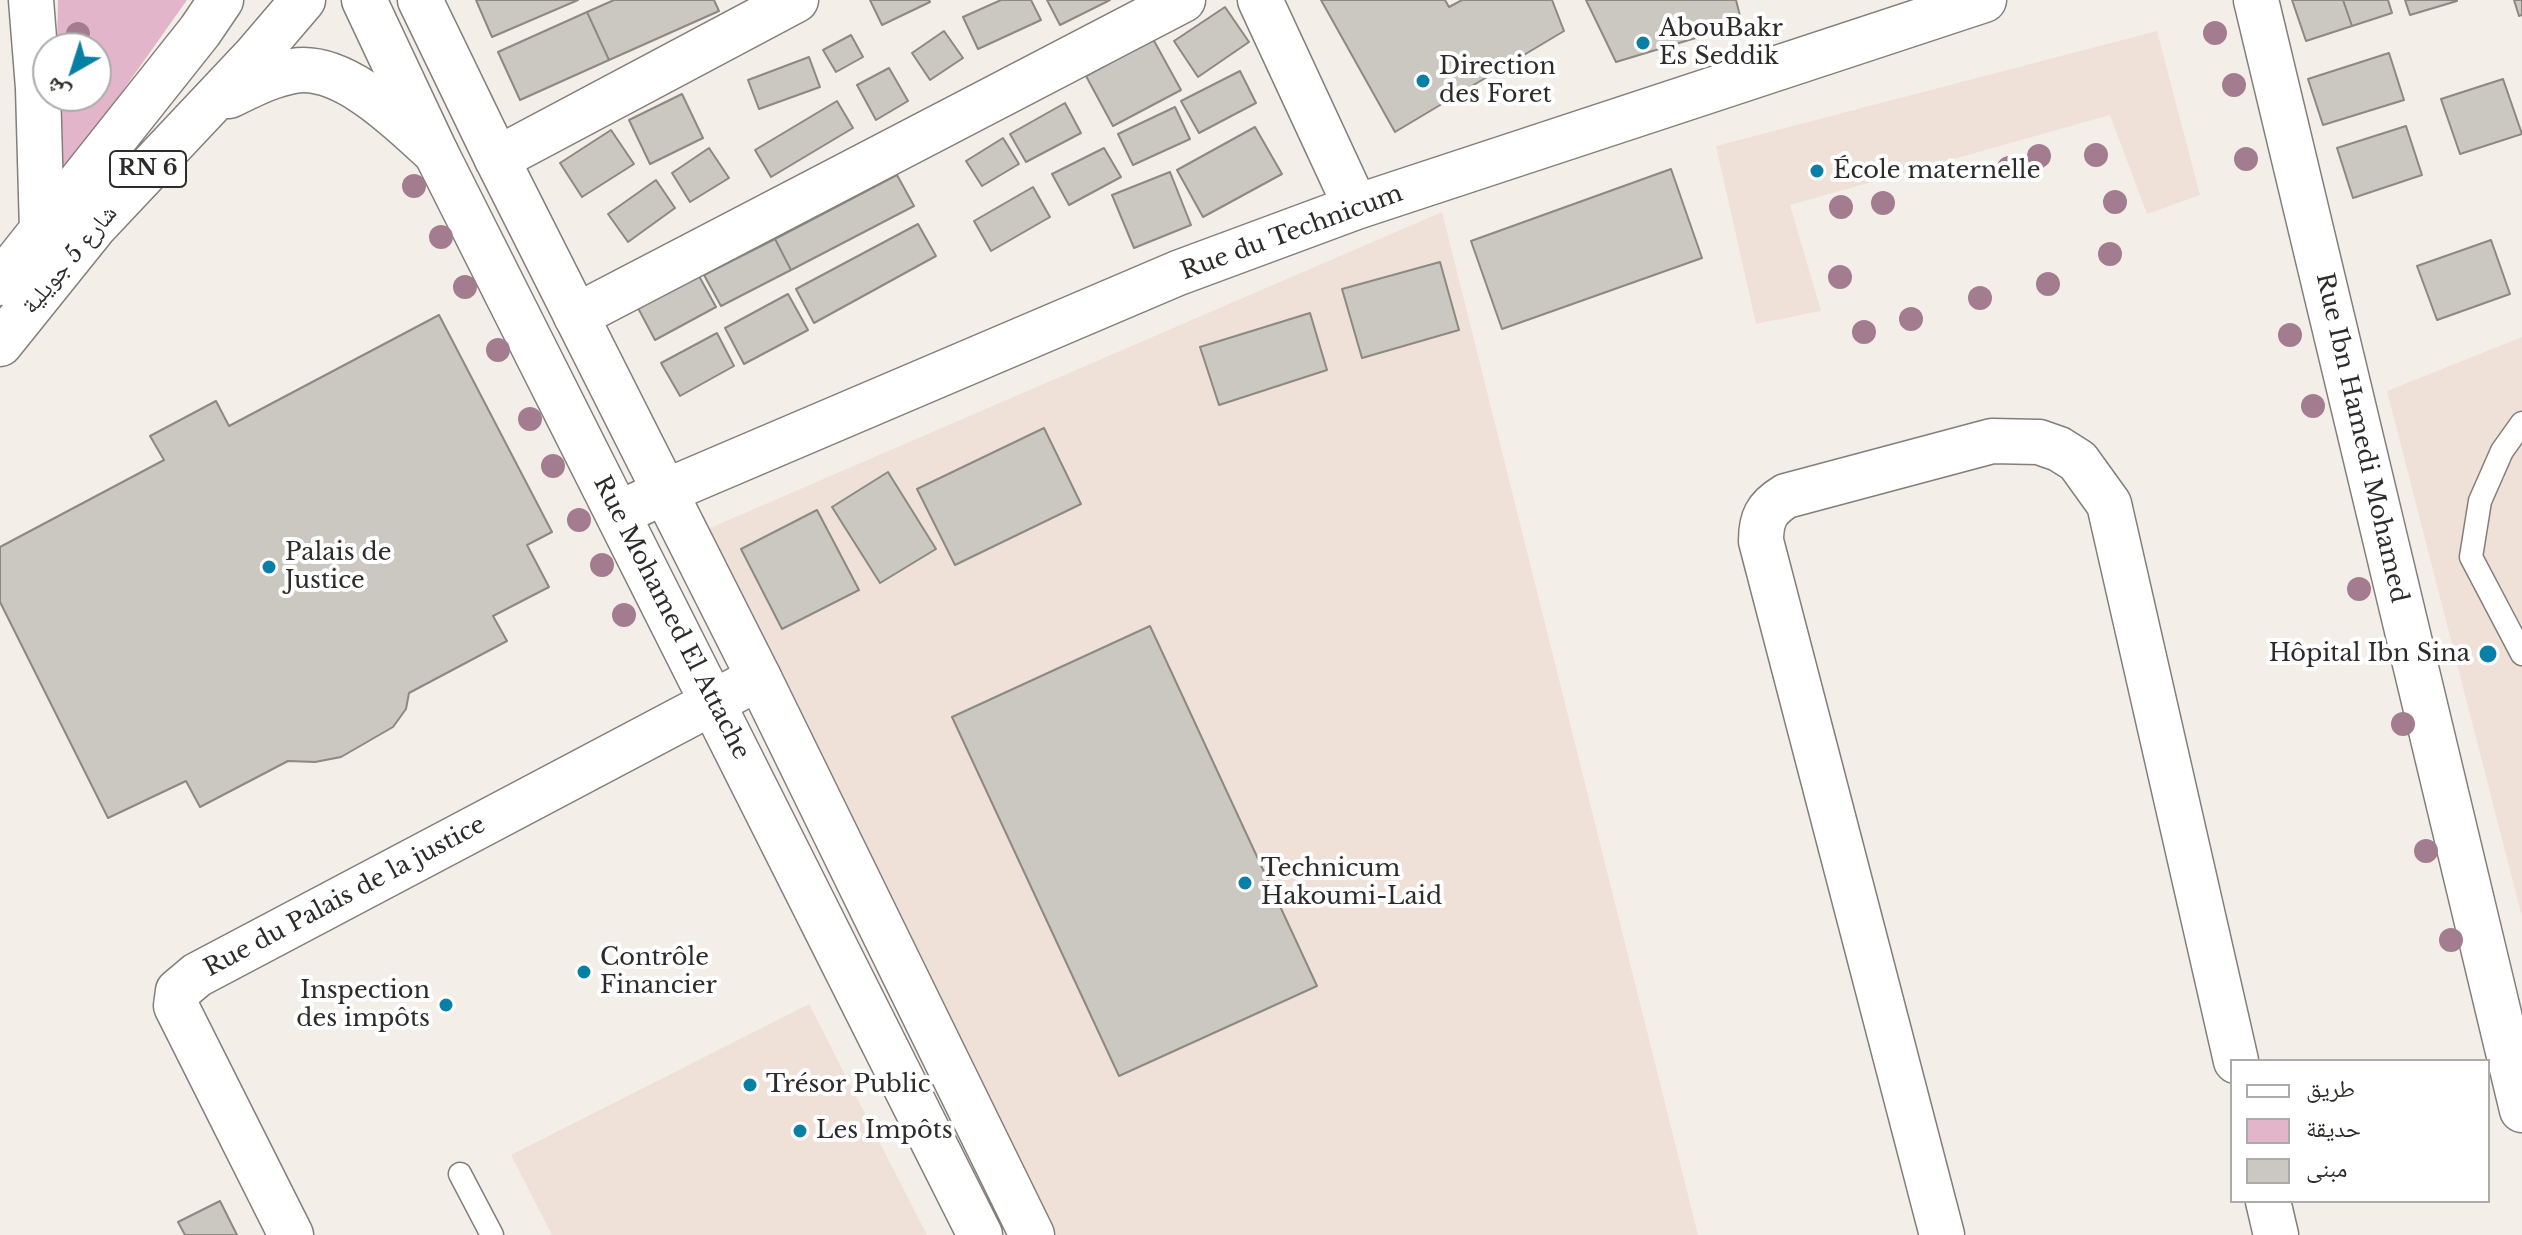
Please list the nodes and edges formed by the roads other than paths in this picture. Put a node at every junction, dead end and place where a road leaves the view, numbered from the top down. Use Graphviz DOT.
graph roads {
  1 [pos="31,0"];
  2 [pos="221,0"];
  3 [pos="303,0"];
  4 [pos="364,0"];
  5 [pos="420,0"];
  6 [pos="796,0"];
  7 [pos="1183,0"];
  8 [pos="1260,0"];
  9 [pos="1984,0"];
  10 [pos="2256,0"];
  11 [pos="205,108"];
  12 [pos="436,153"];
  13 [pos="497,159"];
  14 [pos="1356,207"];
  15 [pos="42,231"];
  16 [pos="0,283"];
  17 [pos="576,316"];
  18 [pos="0,344"];
  19 [pos="2522,423"];
  20 [pos="664,492"];
  21 [pos="618,514"];
  22 [pos="2522,654"];
  23 [pos="759,678"];
  24 [pos="713,702"];
  25 [pos="2236,1059"];
  26 [pos="2522,1110"];
  27 [pos="460,1174"];
  28 [pos="2268,1203"];
  29 [pos="291,1235"];
  30 [pos="492,1235"];
  31 [pos="980,1235"];
  32 [pos="1032,1235"];
  33 [pos="1942,1235"];
  34 [pos="2276,1235"];
  1 -- 15 [label="street"];
  2 -- 15 [label="street, شارع 5 جويلية / RN 6"];
  3 -- 11 [label="street, شارع 5 جويلية / RN 6"];
  4 -- 12 [label="street, Rue Mohamed El Attache"];
  5 -- 13 [label="street, Rue Mohamed El Attache"];
  6 -- 13 [label="street"];
  7 -- 17 [label="street"];
  8 -- 14 [label="street"];
  9 -- 14 [label="street, Rue du Technicum"];
  10 -- 26 [label="street, Rue Ibn Hamedi Mohamed"];
  11 -- 12 [label="street"];
  11 -- 18 [label="street, شارع 5 جويلية / RN 6"];
  12 -- 21 [label="street, Rue Mohamed El Attache"];
  13 -- 17 [label="street, Rue Mohamed El Attache"];
  14 -- 20 [label="street, Rue du Technicum"];
  15 -- 16 [label="street, شارع 5 جويلية / RN 6"];
  17 -- 20 [label="street, Rue Mohamed El Attache"];
  19 -- 22 [label="lane"];
  20 -- 21 [label="street, Rue du Technicum"];
  20 -- 23 [label="street, Rue Mohamed El Attache"];
  21 -- 24 [label="street, Rue Mohamed El Attache"];
  23 -- 24 [label="street"];
  23 -- 32 [label="street, Rue Mohamed El Attache"];
  24 -- 29 [label="street, Rue du Palais de la justice"];
  24 -- 31 [label="street, Rue Mohamed El Attache"];
  25 -- 33 [label="street"];
  27 -- 30 [label="lane"];
  28 -- 34 [label="street"];
}
